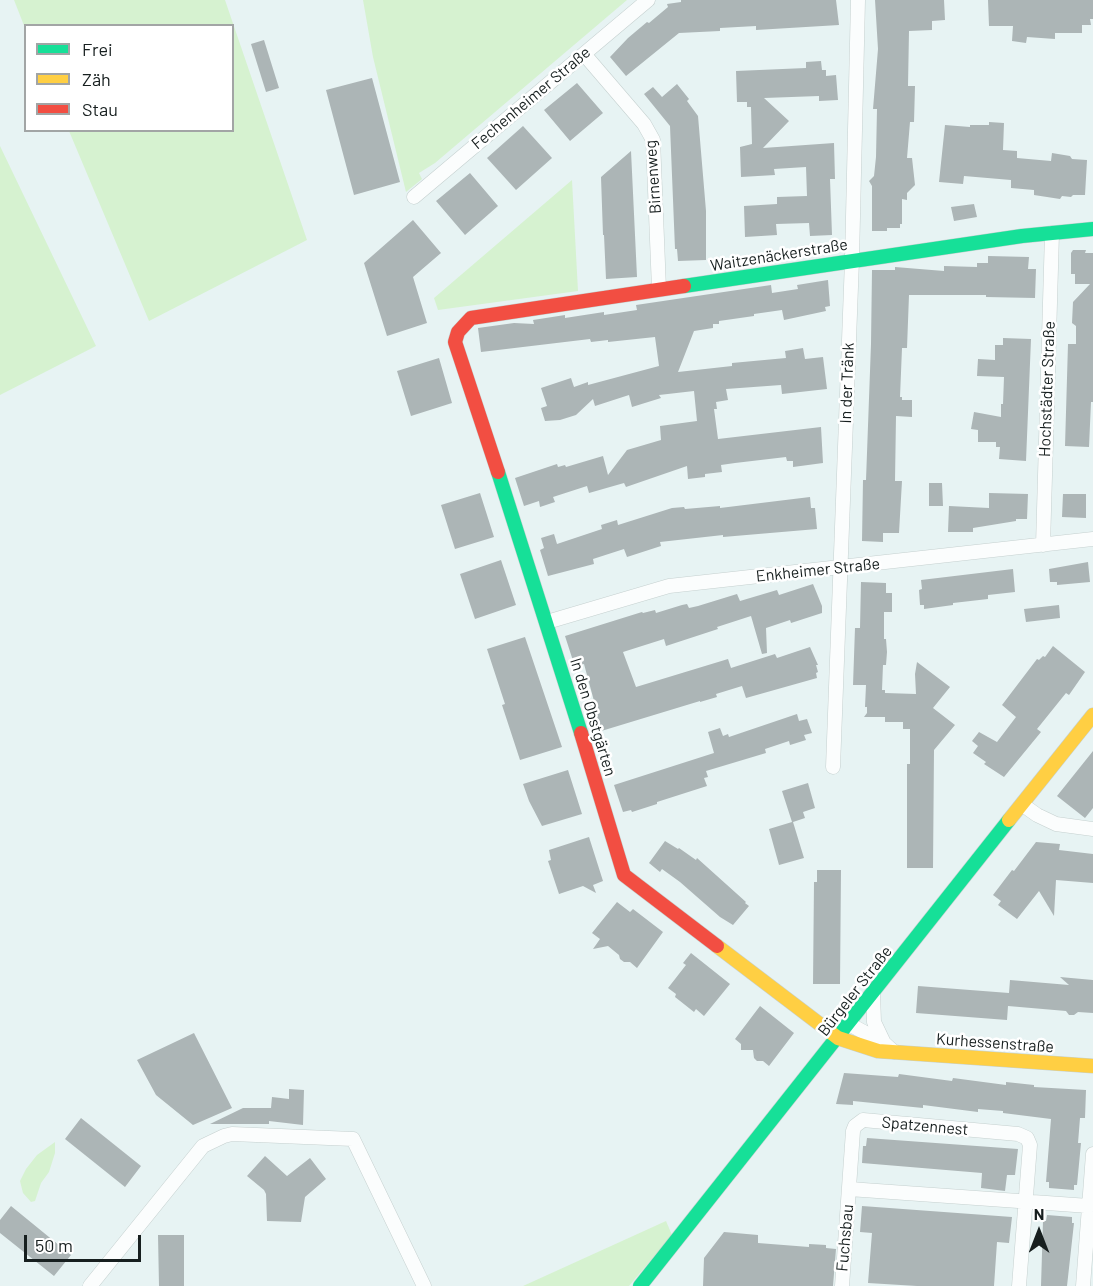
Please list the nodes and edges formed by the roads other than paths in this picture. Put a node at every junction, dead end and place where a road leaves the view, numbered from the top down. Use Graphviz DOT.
graph roads {
  1 [pos="648,0"];
  2 [pos="858,0"];
  3 [pos="584,54"];
  4 [pos="414,197"];
  5 [pos="1093,229"];
  6 [pos="1052,233"];
  7 [pos="852,260"];
  8 [pos="659,289"];
  9 [pos="471,318"];
  10 [pos="1093,539"];
  11 [pos="1043,545"];
  12 [pos="840,568"];
  13 [pos="547,622"];
  14 [pos="1093,715"];
  15 [pos="833,767"];
  16 [pos="1023,805"];
  17 [pos="1093,830"];
  18 [pos="873,994"];
  19 [pos="849,1024"];
  20 [pos="838,1038"];
  21 [pos="889,1047"];
  22 [pos="1093,1066"];
  23 [pos="1093,1154"];
  24 [pos="849,1189"];
  25 [pos="1025,1202"];
  26 [pos="1089,1206"];
  27 [pos="90,1286"];
  28 [pos="424,1286"];
  29 [pos="640,1286"];
  30 [pos="842,1286"];
  31 [pos="1018,1286"];
  32 [pos="1083,1286"];
  1 -- 3 [label="street, Fechenheimer Straße"];
  2 -- 7 [label="street, In der Tränk"];
  3 -- 4 [label="street, Fechenheimer Straße"];
  3 -- 8 [label="street, Birnenweg"];
  5 -- 6 [label="street, Waitzenäckerstraße"];
  6 -- 7 [label="street, Waitzenäckerstraße"];
  6 -- 11 [label="street, Hochstädter Straße"];
  7 -- 8 [label="street, Waitzenäckerstraße"];
  7 -- 12 [label="street, In der Tränk"];
  8 -- 9 [label="street, Waitzenäckerstraße"];
  9 -- 13 [label="street, In den Obstgärten"];
  10 -- 11 [label="street, Enkheimer Straße"];
  11 -- 12 [label="street, Enkheimer Straße"];
  12 -- 13 [label="street, Enkheimer Straße"];
  12 -- 15 [label="street, In der Tränk"];
  13 -- 20 [label="street, In den Obstgärten"];
  14 -- 16 [label="street, Bürgeler Straße"];
  16 -- 17 [label="street"];
  16 -- 18 [label="street, Bürgeler Straße"];
  18 -- 19 [label="street, Bürgeler Straße"];
  18 -- 21 [label="street"];
  19 -- 20 [label="street, Bürgeler Straße"];
  19 -- 21 [label="street, Kurhessenstraße"];
  20 -- 21 [label="street, Kurhessenstraße"];
  20 -- 29 [label="street, Bürgeler Straße"];
  21 -- 22 [label="street, Kurhessenstraße"];
  23 -- 26 [label="street"];
  24 -- 25 [label="street"];
  24 -- 25 [label="street, Spatzennest"];
  24 -- 30 [label="street, Fuchsbau"];
  25 -- 26 [label="street"];
  25 -- 31 [label="street"];
  26 -- 32 [label="street"];
  27 -- 28 [label="street"];
}
